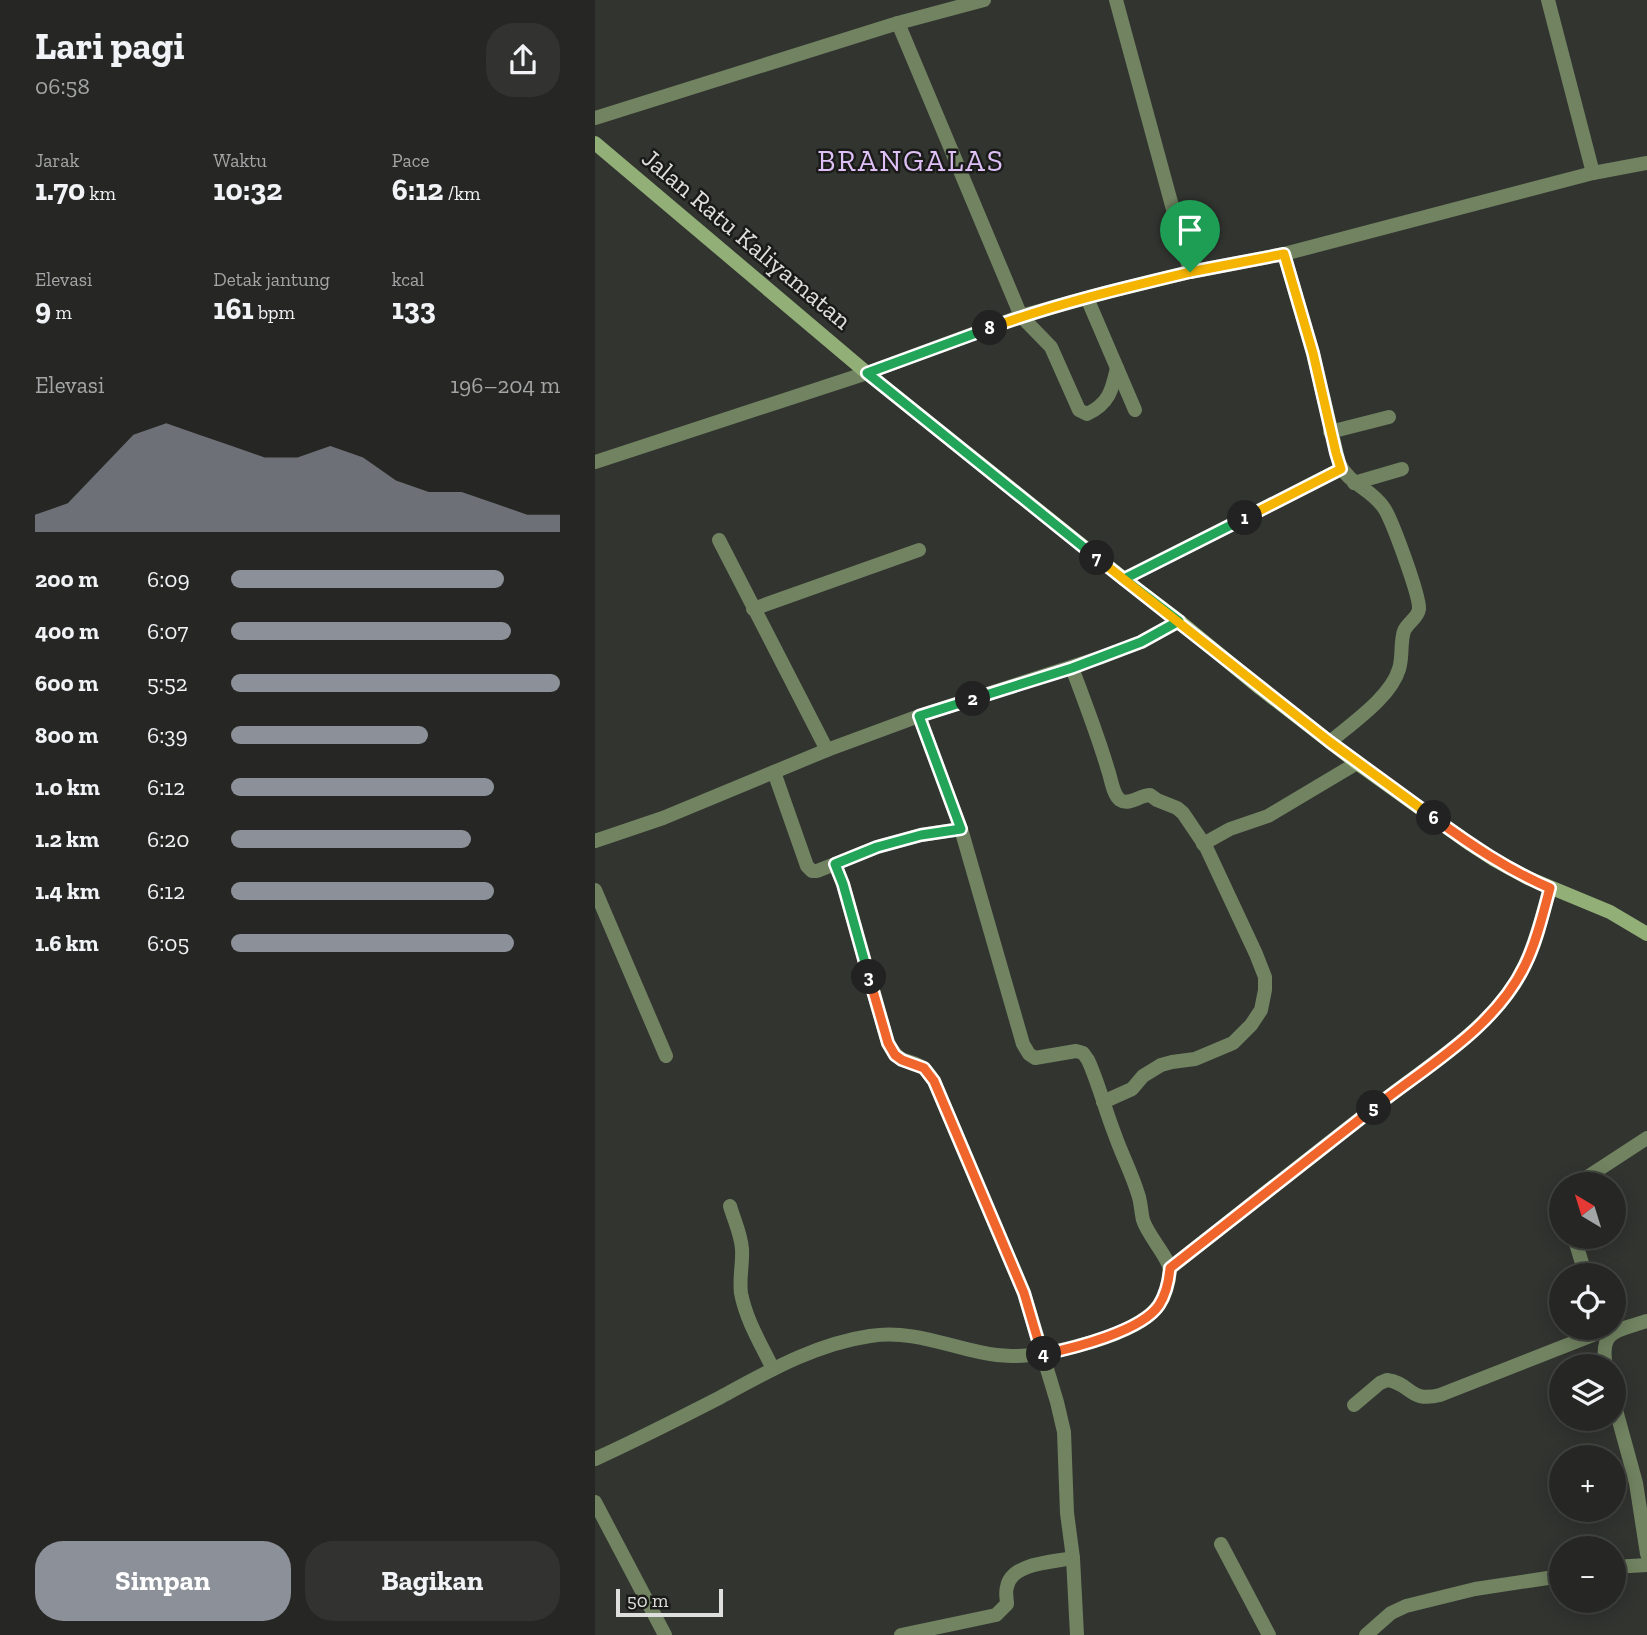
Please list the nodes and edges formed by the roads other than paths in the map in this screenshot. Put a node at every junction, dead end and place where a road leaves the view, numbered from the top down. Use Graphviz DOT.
graph roads {
  1 [pos="984,0"];
  2 [pos="1116,0"];
  3 [pos="1548,0"];
  4 [pos="898,23"];
  5 [pos="595,118"];
  6 [pos="595,143"];
  7 [pos="1647,163"];
  8 [pos="1593,173"];
  9 [pos="1284,254"];
  10 [pos="1190,272"];
  11 [pos="1087,298"];
  12 [pos="1021,316"];
  13 [pos="1117,368"];
  14 [pos="867,373"];
  15 [pos="1135,410"];
  16 [pos="1389,417"];
  17 [pos="1330,432"];
  18 [pos="595,462"];
  19 [pos="1341,469"];
  20 [pos="1402,469"];
  21 [pos="1355,483"];
  22 [pos="719,540"];
  23 [pos="919,550"];
  24 [pos="1124,579"];
  25 [pos="753,609"];
  26 [pos="1179,621"];
  27 [pos="1072,668"];
  28 [pos="919,716"];
  29 [pos="1330,742"];
  30 [pos="827,750"];
  31 [pos="1357,763"];
  32 [pos="774,772"];
  33 [pos="961,829"];
  34 [pos="595,842"];
  35 [pos="1203,844"];
  36 [pos="835,864"];
  37 [pos="1550,888"];
  38 [pos="595,890"];
  39 [pos="1647,933"];
  40 [pos="666,1056"];
  41 [pos="1103,1102"];
  42 [pos="1647,1138"];
  43 [pos="1595,1172"];
  44 [pos="730,1206"];
  45 [pos="1170,1268"];
  46 [pos="1647,1321"];
  47 [pos="1626,1328"];
  48 [pos="1585,1340"];
  49 [pos="1042,1354"];
  50 [pos="773,1369"];
  51 [pos="1354,1405"];
  52 [pos="1622,1431"];
  53 [pos="595,1459"];
  54 [pos="595,1502"];
  55 [pos="1221,1544"];
  56 [pos="1647,1554"];
  57 [pos="1073,1558"];
  58 [pos="1647,1565"];
  59 [pos="1626,1566"];
  60 [pos="1549,1578"];
  61 [pos="664,1635"];
  62 [pos="901,1635"];
  63 [pos="1077,1635"];
  64 [pos="1269,1635"];
  65 [pos="1366,1635"];
  1 -- 4 [label="street"];
  2 -- 10 [label="street"];
  3 -- 8 [label="street"];
  4 -- 5 [label="street"];
  4 -- 12 [label="street"];
  6 -- 14 [label="main road, Jalan Ratu Kaliyamatan"];
  7 -- 8 [label="street"];
  8 -- 9 [label="street"];
  9 -- 10 [label="street"];
  9 -- 17 [label="street"];
  10 -- 11 [label="street"];
  11 -- 12 [label="street"];
  11 -- 13 [label="street"];
  12 -- 13 [label="street"];
  12 -- 14 [label="street"];
  13 -- 15 [label="street"];
  14 -- 18 [label="street"];
  14 -- 24 [label="main road, Jalan Ratu Kaliyamatan"];
  16 -- 17 [label="street"];
  17 -- 19 [label="street"];
  19 -- 21 [label="street"];
  19 -- 24 [label="street"];
  20 -- 21 [label="street"];
  21 -- 29 [label="street"];
  22 -- 25 [label="street"];
  23 -- 25 [label="street"];
  24 -- 26 [label="main road, Jalan Ratu Kaliyamatan"];
  25 -- 30 [label="street"];
  26 -- 27 [label="street"];
  26 -- 29 [label="main road, Jalan Ratu Kaliyamatan"];
  27 -- 28 [label="street"];
  27 -- 35 [label="street"];
  28 -- 30 [label="street"];
  28 -- 33 [label="street"];
  29 -- 31 [label="main road, Jalan Ratu Kaliyamatan"];
  30 -- 32 [label="street"];
  31 -- 35 [label="street"];
  31 -- 37 [label="main road, Jalan Ratu Kaliyamatan"];
  32 -- 34 [label="street"];
  32 -- 36 [label="street"];
  33 -- 36 [label="street"];
  33 -- 41 [label="street"];
  35 -- 41 [label="street"];
  36 -- 49 [label="street"];
  37 -- 39 [label="main road, Jalan Ratu Kaliyamatan"];
  37 -- 45 [label="street"];
  38 -- 40 [label="street"];
  41 -- 45 [label="street"];
  42 -- 43 [label="street"];
  44 -- 50 [label="street"];
  45 -- 49 [label="street"];
  46 -- 47 [label="street"];
  48 -- 51 [label="street"];
  49 -- 50 [label="street"];
  49 -- 57 [label="street"];
  50 -- 53 [label="street"];
  52 -- 56 [label="street"];
  54 -- 61 [label="street"];
  55 -- 64 [label="street"];
  57 -- 62 [label="street"];
  57 -- 63 [label="street"];
  58 -- 59 [label="street"];
  60 -- 65 [label="street"];
}
